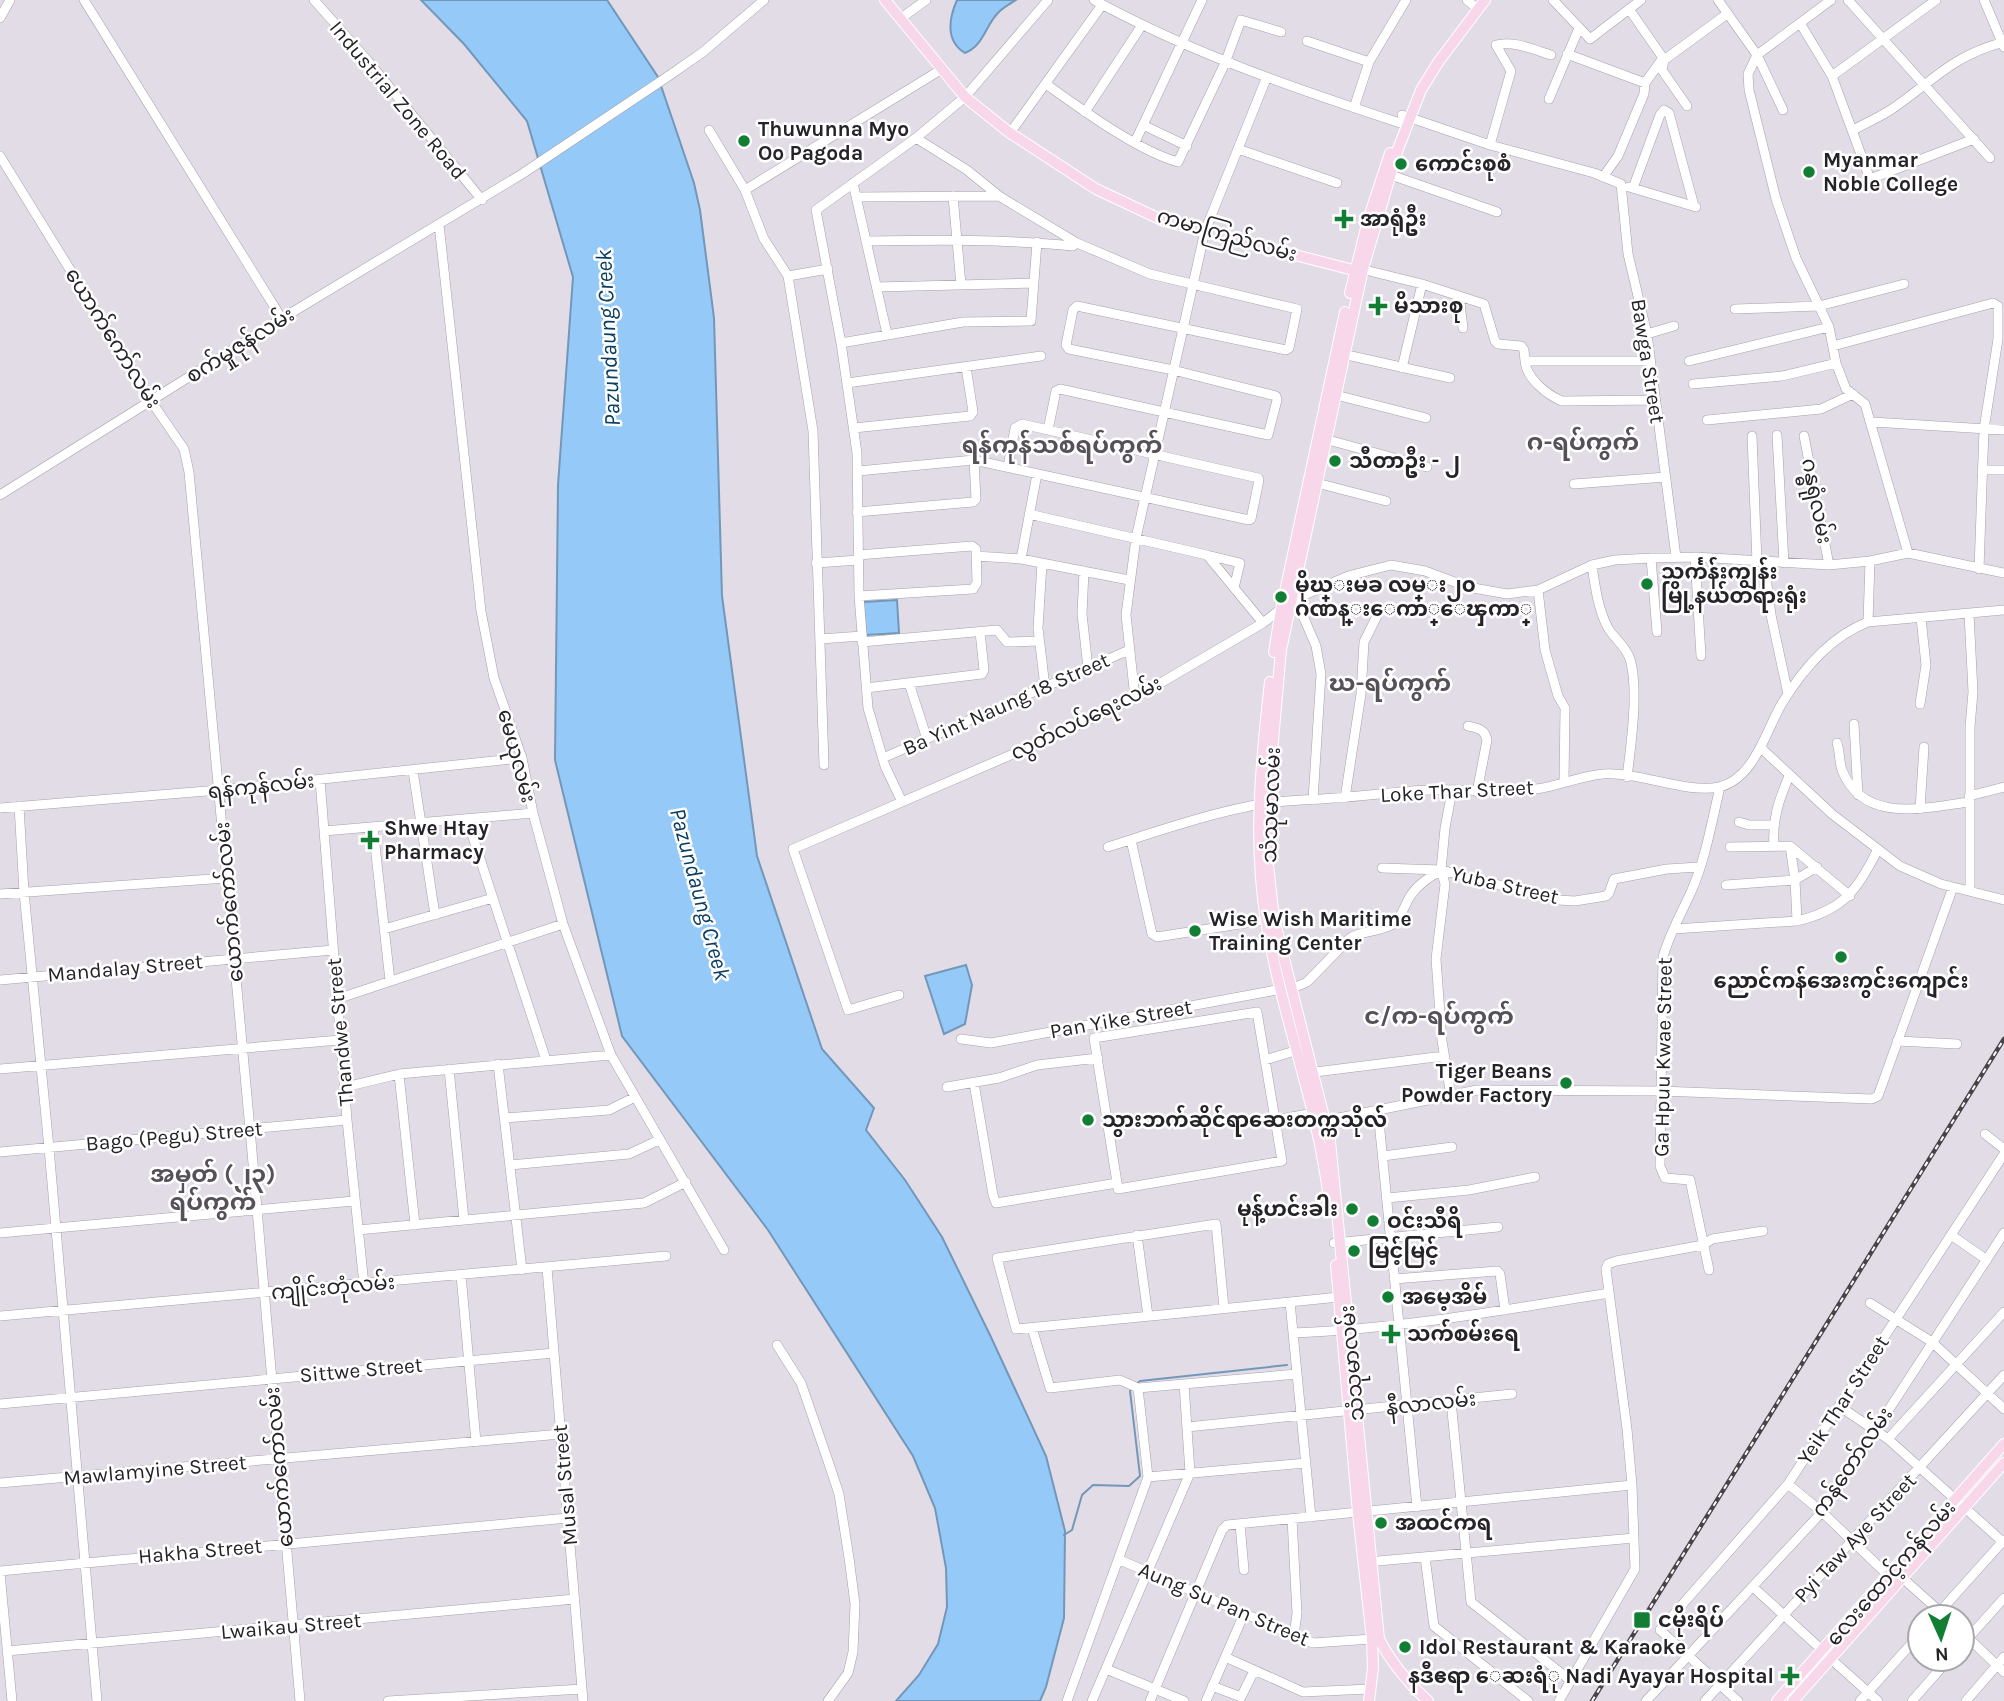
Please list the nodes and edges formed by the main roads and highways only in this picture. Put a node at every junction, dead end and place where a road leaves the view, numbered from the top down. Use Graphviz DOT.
graph roads {
  1 [pos="885,0"];
  2 [pos="1476,3"];
  3 [pos="1359,270"];
  4 [pos="1312,482"];
  5 [pos="1264,804"];
  6 [pos="1286,989"];
  7 [pos="1308,1072"];
  8 [pos="1338,1243"];
  9 [pos="1346,1330"];
  10 [pos="2004,1444"];
  11 [pos="2004,1463"];
  12 [pos="1959,1504"];
  13 [pos="1376,1639"];
  14 [pos="1822,1650"];
  15 [pos="1831,1659"];
  16 [pos="1370,1695"];
  17 [pos="1787,1699"];
  18 [pos="1428,1701"];
  1 -- 3 [label="main road, ကမာကြည်လမ်း"];
  2 -- 3 [label="main road, သံသုမာလမ်း"];
  3 -- 4 [label="main road, သံသုမာလမ်း"];
  4 -- 5 [label="main road, သံသုမာလမ်း"];
  4 -- 5 [label="main road, သံသုမာလမ်း"];
  5 -- 6 [label="main road, သံသုမာလမ်း"];
  6 -- 7 [label="main road, သံသုမာလမ်း"];
  6 -- 7 [label="main road, သံသုမာလမ်း"];
  7 -- 8 [label="main road, သံသုမာလမ်း"];
  8 -- 9 [label="main road, သံသုမာလမ်း"];
  8 -- 9 [label="main road, သံသုမာလမ်း"];
  9 -- 13 [label="main road, သံသုမာလမ်း"];
  10 -- 12 [label="main road, လေးထောင့်ကန်လမ်း"];
  11 -- 12 [label="main road, လေးထောင့်ကန်လမ်း"];
  12 -- 14 [label="main road, လေးထောင့်ကန်လမ်း"];
  12 -- 15 [label="main road, လေးထောင့်ကန်လမ်း"];
  13 -- 16 [label="main road, သံသုမာလမ်း"];
  13 -- 18 [label="main road, သံသုမာလမ်း"];
  14 -- 15 [label="main road"];
  14 -- 17 [label="main road, လေးထောင့်ကန်လမ်း"];
  15 -- 17 [label="main road, လေးထောင့်ကန်လမ်း"];
}
